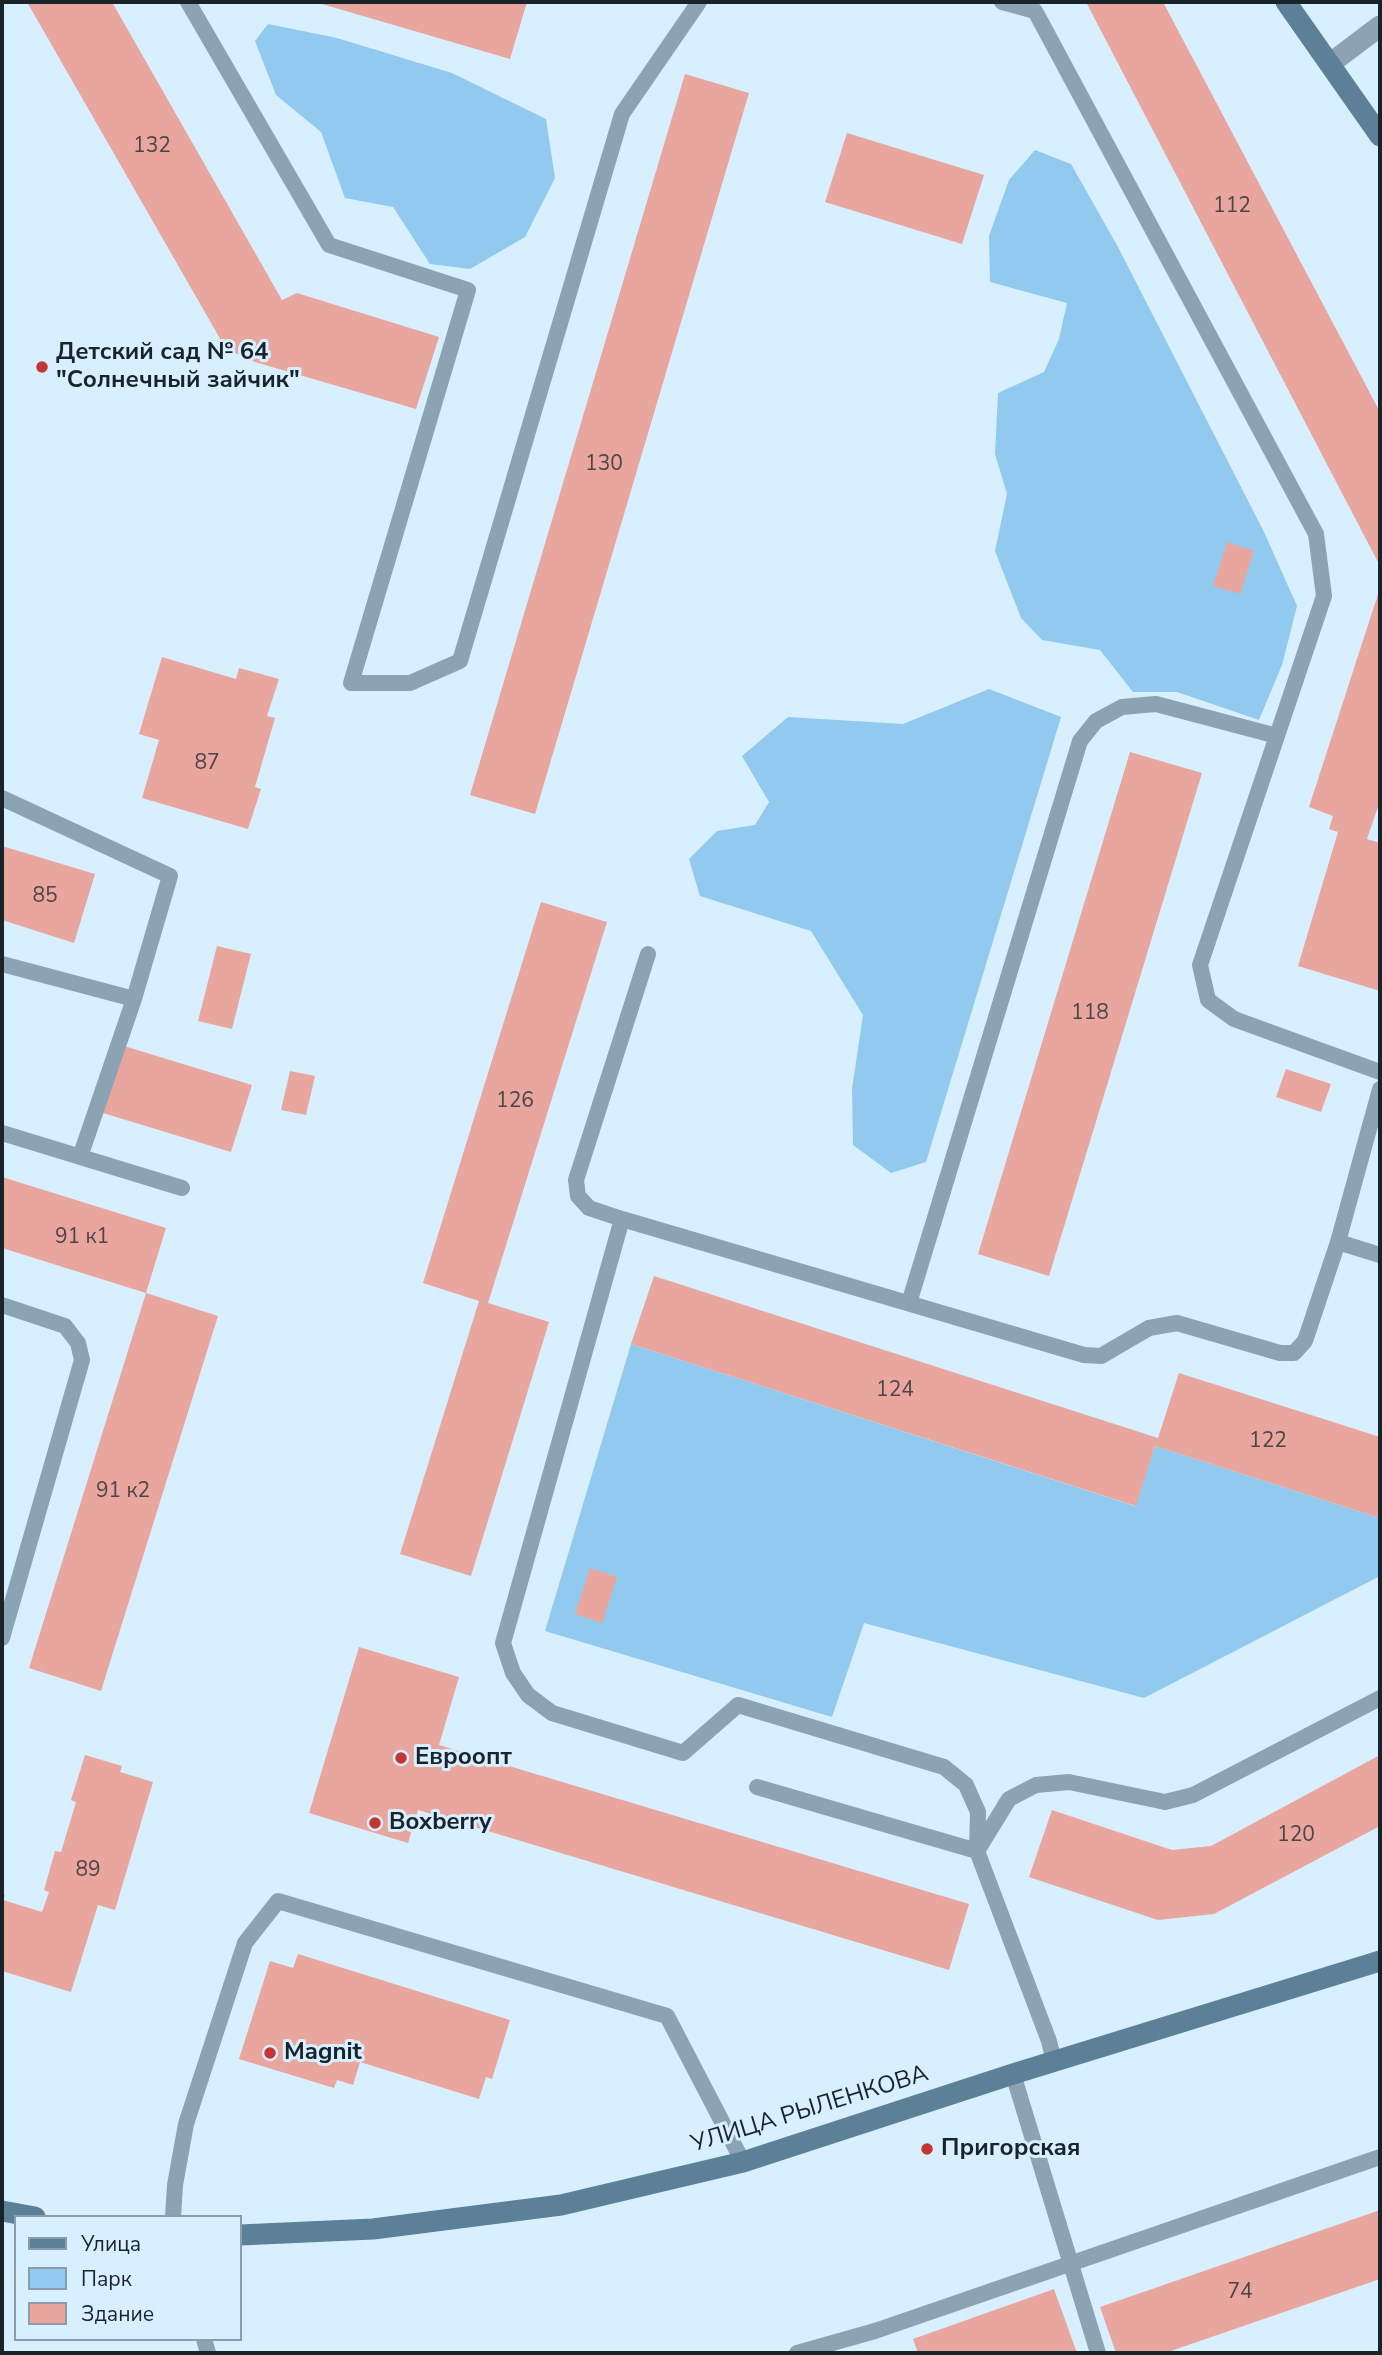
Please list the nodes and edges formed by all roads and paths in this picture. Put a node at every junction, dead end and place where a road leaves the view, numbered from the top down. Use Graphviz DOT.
graph roads {
  1 [pos="188,2"];
  2 [pos="699,2"];
  3 [pos="1002,2"];
  4 [pos="1286,2"];
  5 [pos="1380,26"];
  6 [pos="1331,63"];
  7 [pos="1380,136"];
  8 [pos="1277,736"];
  9 [pos="2,798"];
  10 [pos="648,954"];
  11 [pos="2,964"];
  12 [pos="134,999"];
  13 [pos="1380,1072"];
  14 [pos="1380,1089"];
  15 [pos="2,1133"];
  16 [pos="80,1157"];
  17 [pos="182,1188"];
  18 [pos="622,1219"];
  19 [pos="1338,1242"];
  20 [pos="1380,1255"];
  21 [pos="909,1303"];
  22 [pos="2,1306"];
  23 [pos="2,1639"];
  24 [pos="1380,1698"];
  25 [pos="757,1787"];
  26 [pos="978,1851"];
  27 [pos="1380,1961"];
  28 [pos="1054,2062"];
  29 [pos="1013,2074"];
  30 [pos="1380,2157"];
  31 [pos="743,2162"];
  32 [pos="2,2211"];
  33 [pos="24,2215"];
  34 [pos="173,2215"];
  35 [pos="242,2235"];
  36 [pos="1069,2262"];
  37 [pos="797,2353"];
  38 [pos="1098,2353"];
  1 -- 2 [label="lane"];
  3 -- 8 [label="lane"];
  4 -- 6 [label="street"];
  5 -- 6 [label="street"];
  6 -- 7 [label="street"];
  8 -- 13 [label="lane"];
  8 -- 21 [label="lane"];
  9 -- 12 [label="lane"];
  10 -- 18 [label="lane"];
  11 -- 12 [label="lane"];
  12 -- 16 [label="lane"];
  14 -- 19 [label="lane"];
  15 -- 16 [label="lane"];
  16 -- 17 [label="lane"];
  18 -- 21 [label="lane"];
  18 -- 26 [label="lane"];
  19 -- 20 [label="lane"];
  19 -- 21 [label="lane"];
  22 -- 23 [label="lane"];
  24 -- 26 [label="lane"];
  25 -- 26 [label="lane"];
  26 -- 28 [label="lane"];
  27 -- 28 [label="street, УЛИЦА РЫЛЕНКОВА"];
  28 -- 29 [label="street, УЛИЦА РЫЛЕНКОВА"];
  29 -- 31 [label="street, УЛИЦА РЫЛЕНКОВА"];
  29 -- 36 [label="lane"];
  30 -- 36 [label="lane"];
  31 -- 34 [label="lane"];
  31 -- 35 [label="street, УЛИЦА РЫЛЕНКОВА"];
  32 -- 33 [label="street"];
  36 -- 37 [label="lane"];
  36 -- 38 [label="lane"];
}
